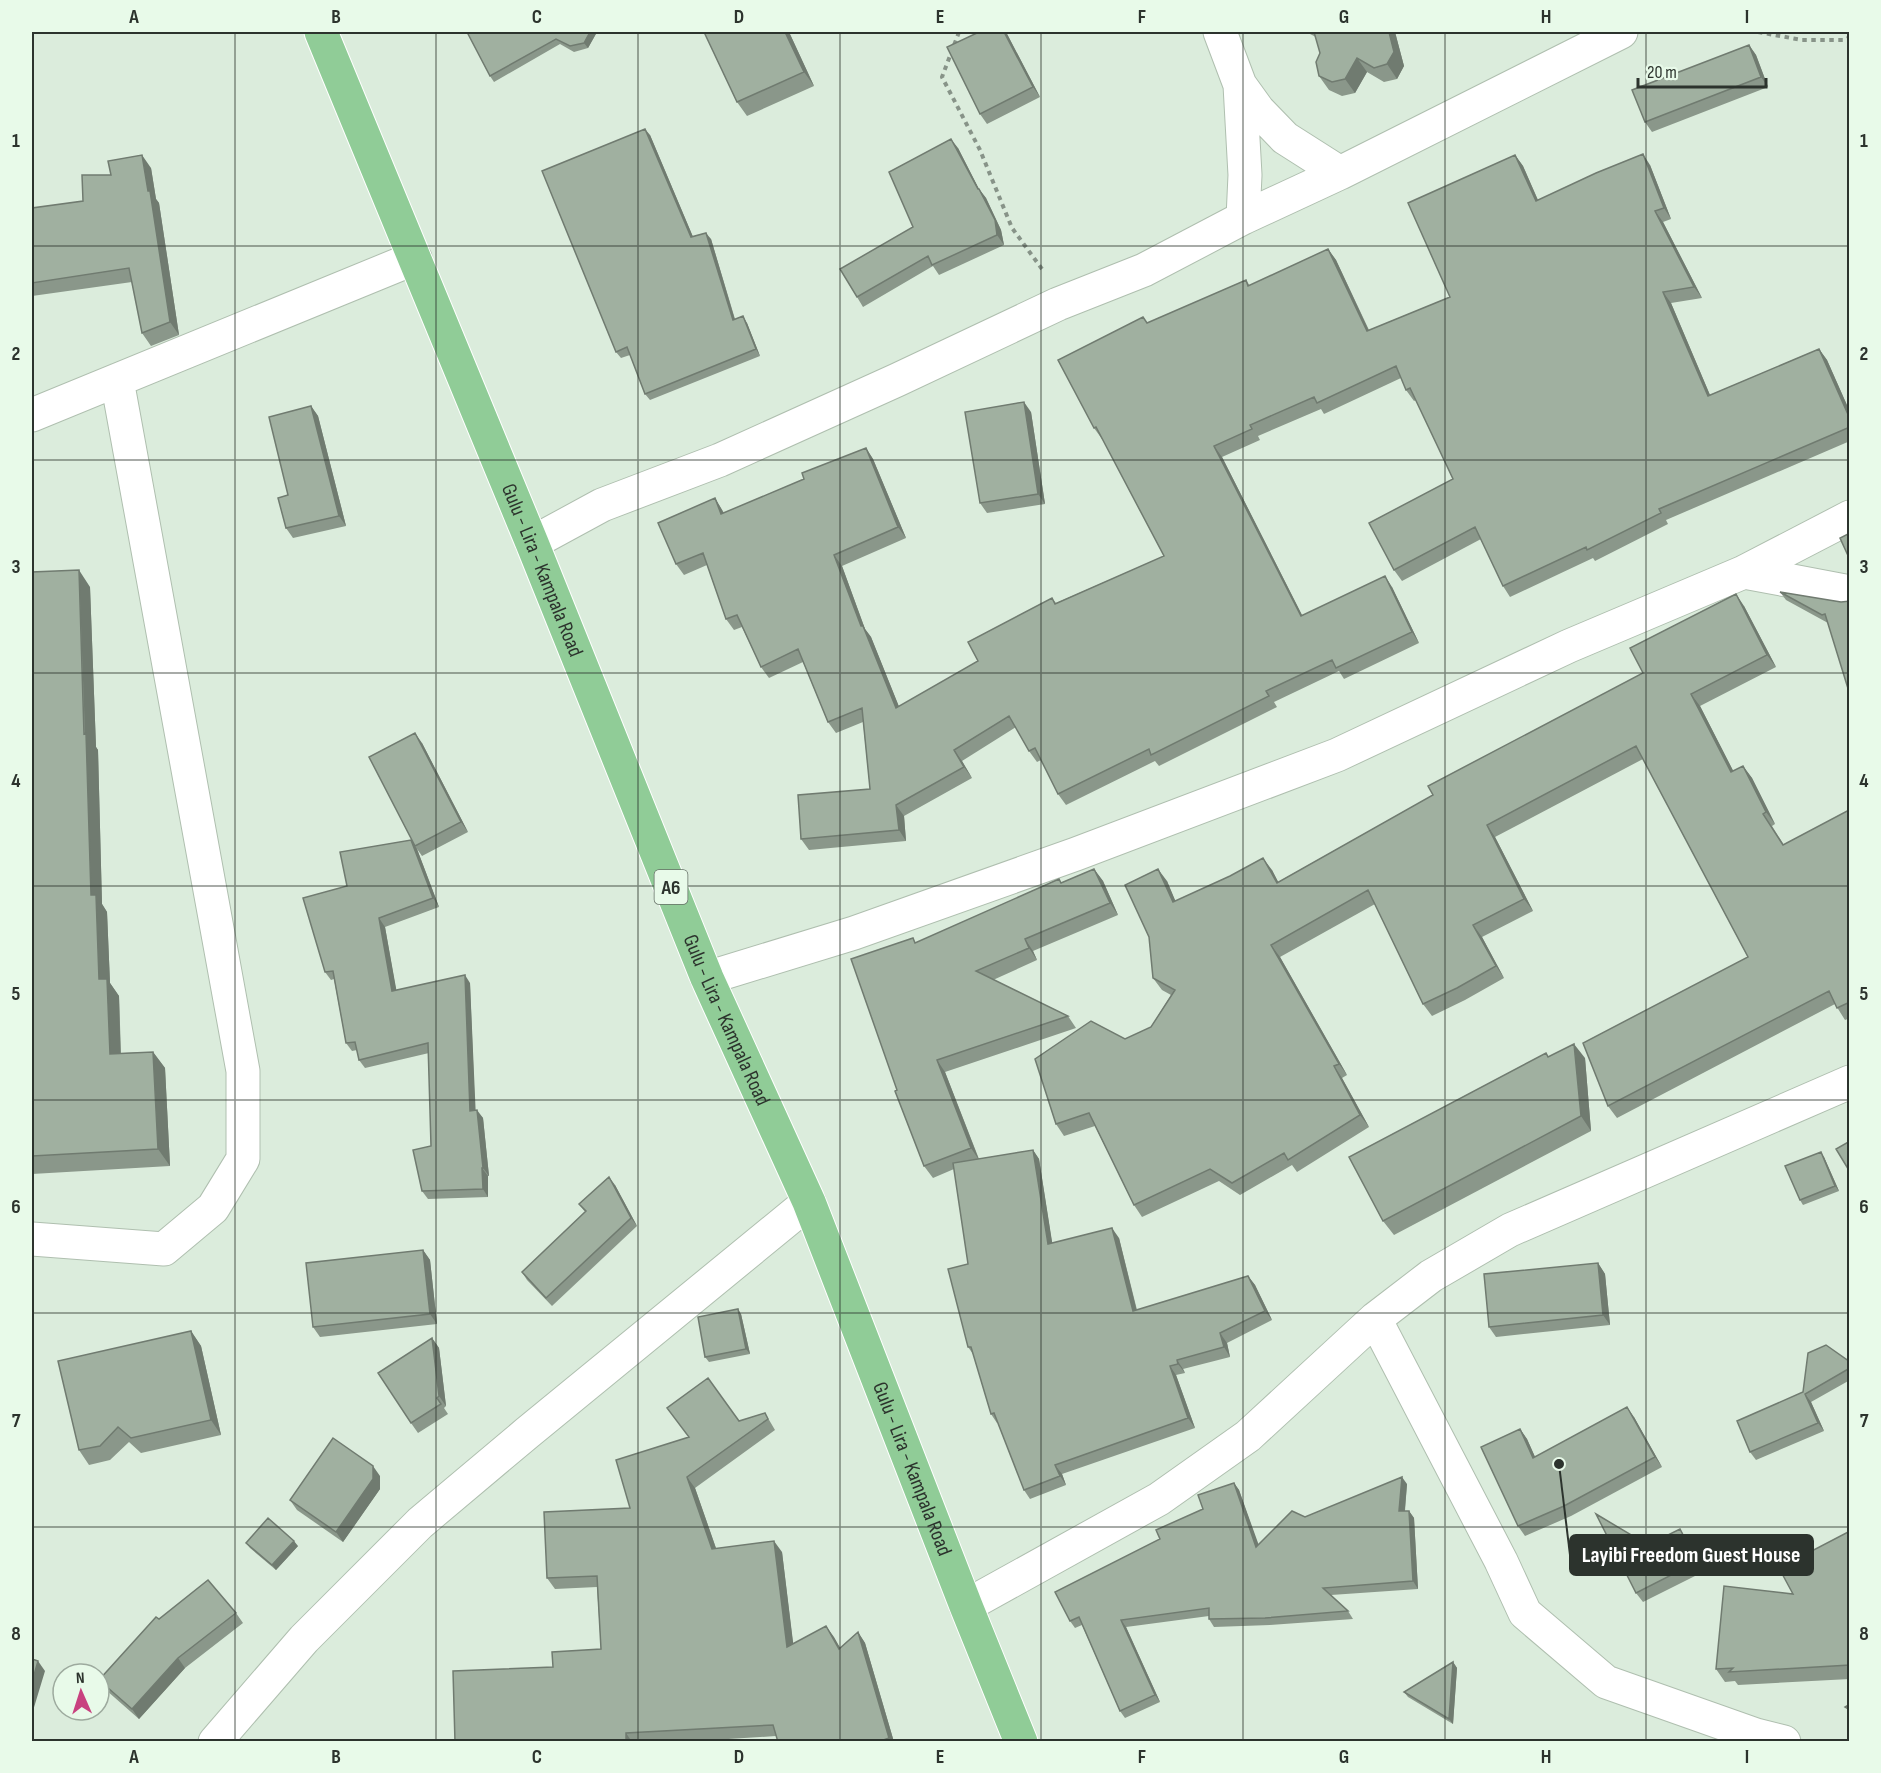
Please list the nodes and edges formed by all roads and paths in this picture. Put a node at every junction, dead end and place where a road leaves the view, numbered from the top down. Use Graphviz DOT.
graph roads {
  1 [pos="321,32"];
  2 [pos="959,32"];
  3 [pos="1220,32"];
  4 [pos="1621,32"];
  5 [pos="1758,32"];
  6 [pos="1850,37"];
  7 [pos="1240,85"];
  8 [pos="1340,172"];
  9 [pos="1243,218"];
  10 [pos="415,258"];
  11 [pos="1058,304"];
  12 [pos="117,380"];
  13 [pos="32,415"];
  14 [pos="1850,517"];
  15 [pos="532,543"];
  16 [pos="1744,572"];
  17 [pos="1850,592"];
  18 [pos="707,978"];
  19 [pos="1850,1082"];
  20 [pos="809,1202"];
  21 [pos="32,1239"];
  22 [pos="1375,1319"];
  23 [pos="966,1606"];
  24 [pos="215,1742"];
  25 [pos="1021,1742"];
  26 [pos="1784,1742"];
  1 -- 10 [label="main road, Gulu - Lira - Kampala Road / A6"];
  2 -- 11 [label="path"];
  3 -- 7 [label="street"];
  4 -- 8 [label="street"];
  5 -- 6 [label="path"];
  7 -- 8 [label="street"];
  7 -- 9 [label="street"];
  8 -- 9 [label="street"];
  9 -- 11 [label="street"];
  10 -- 12 [label="street"];
  10 -- 15 [label="main road, Gulu - Lira - Kampala Road / A6"];
  11 -- 15 [label="street"];
  12 -- 13 [label="street"];
  12 -- 21 [label="street"];
  14 -- 16 [label="street"];
  15 -- 18 [label="main road, Gulu - Lira - Kampala Road / A6"];
  16 -- 17 [label="street"];
  16 -- 18 [label="street"];
  18 -- 20 [label="main road, Gulu - Lira - Kampala Road / A6"];
  19 -- 22 [label="street"];
  20 -- 23 [label="main road, Gulu - Lira - Kampala Road / A6"];
  20 -- 24 [label="street"];
  22 -- 23 [label="street"];
  22 -- 26 [label="street"];
  23 -- 25 [label="main road, Gulu - Lira - Kampala Road / A6"];
}
